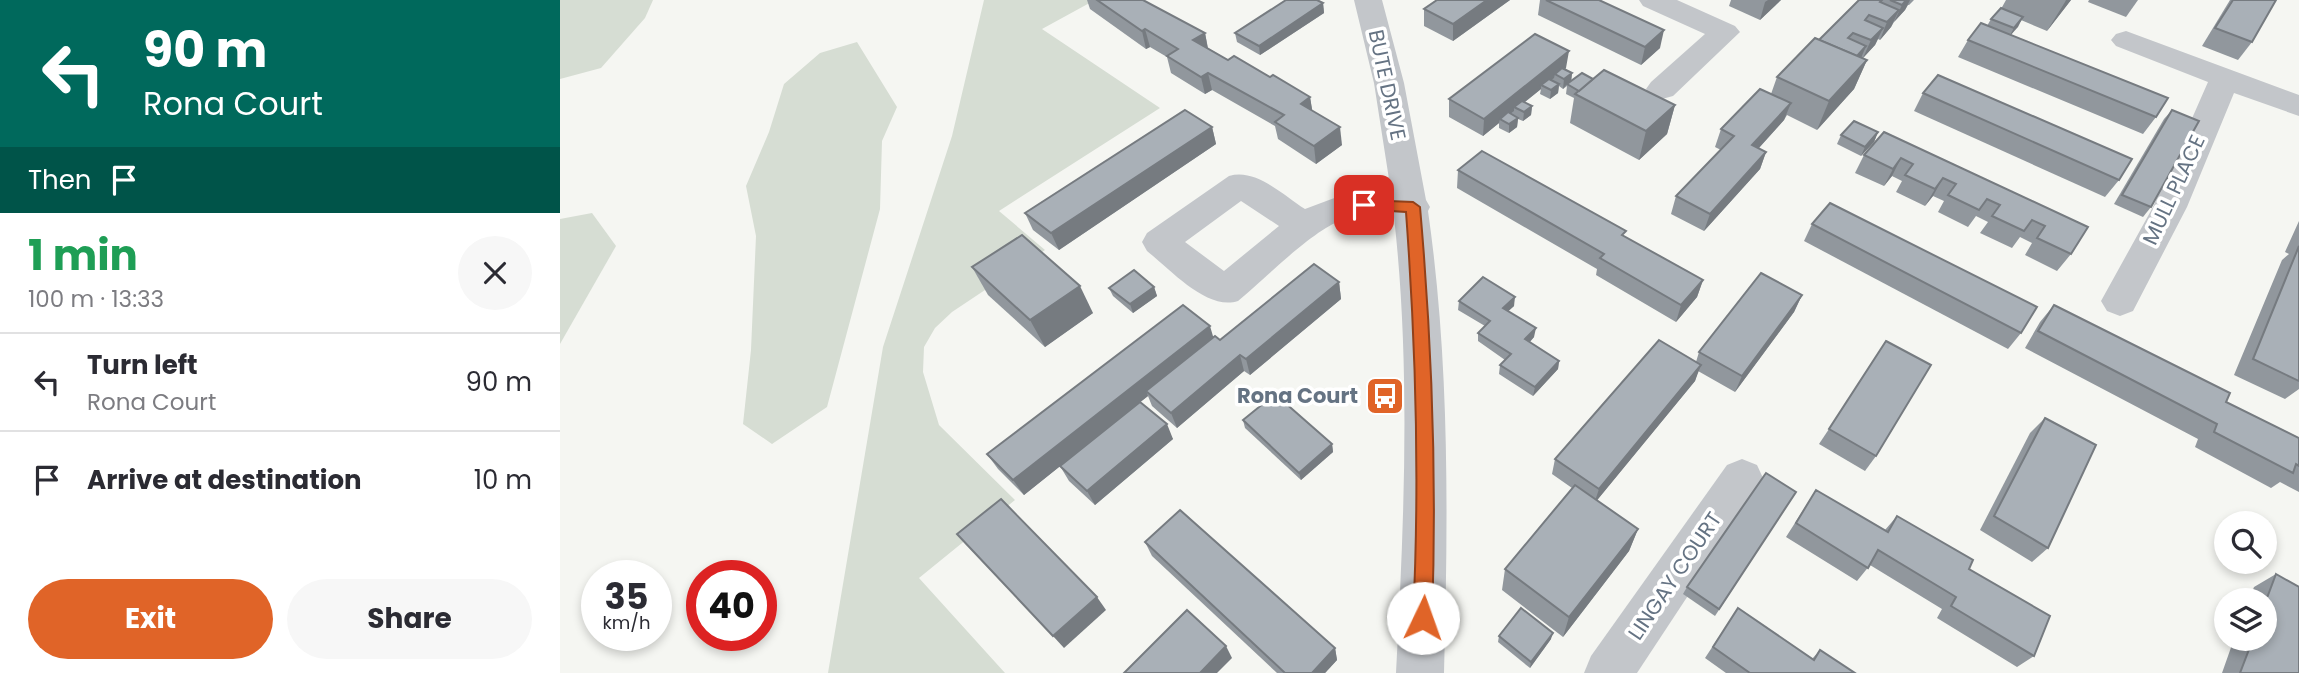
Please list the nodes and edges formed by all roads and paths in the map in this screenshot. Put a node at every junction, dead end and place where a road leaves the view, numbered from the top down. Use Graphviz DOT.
graph roads {
  1 [pos="1368,0"];
  2 [pos="1653,0"];
  3 [pos="2126,40"];
  4 [pos="2225,78"];
  5 [pos="1662,89"];
  6 [pos="2299,106"];
  7 [pos="1413,207"];
  8 [pos="1306,228"];
  9 [pos="2120,301"];
  10 [pos="1742,478"];
  11 [pos="1420,673"];
  12 [pos="1608,673"];
  1 -- 7 [label="street, BUTE DRIVE"];
  2 -- 5 [label="street"];
  3 -- 4 [label="street"];
  4 -- 6 [label="street"];
  4 -- 9 [label="street, MULL PLACE"];
  7 -- 8 [label="street"];
  7 -- 11 [label="street, BUTE DRIVE"];
  8 -- 8 [label="street"];
  10 -- 12 [label="street, LINGAY COURT"];
}
